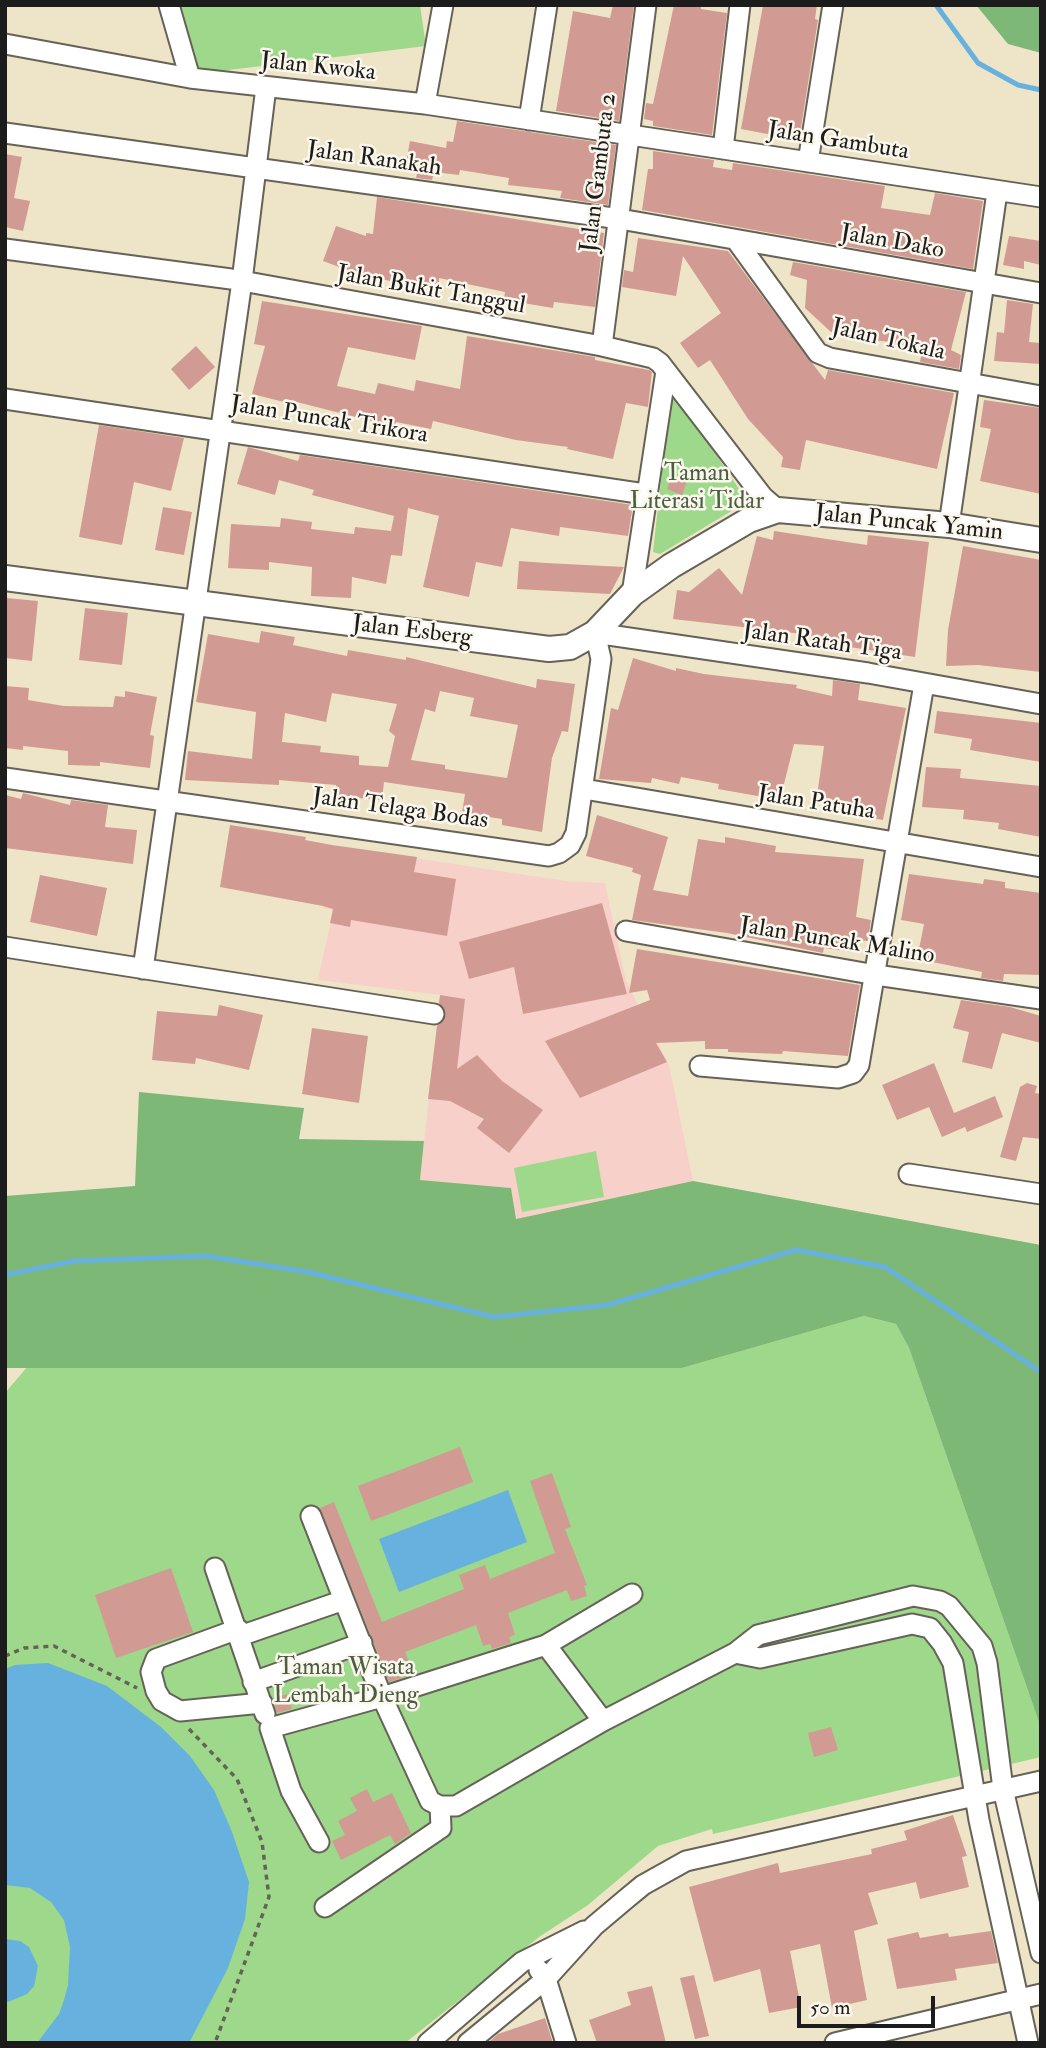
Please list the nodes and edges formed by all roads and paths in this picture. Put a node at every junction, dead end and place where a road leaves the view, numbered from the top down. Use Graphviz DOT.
graph roads {
  1 [pos="169,5"];
  2 [pos="443,5"];
  3 [pos="547,5"];
  4 [pos="646,5"];
  5 [pos="740,5"];
  6 [pos="833,5"];
  7 [pos="5,44"];
  8 [pos="190,78"];
  9 [pos="266,87"];
  10 [pos="425,104"];
  11 [pos="528,120"];
  12 [pos="5,133"];
  13 [pos="627,135"];
  14 [pos="723,149"];
  15 [pos="808,162"];
  16 [pos="257,168"];
  17 [pos="996,191"];
  18 [pos="1041,197"];
  19 [pos="620,219"];
  20 [pos="736,240"];
  21 [pos="5,249"];
  22 [pos="242,281"];
  23 [pos="984,285"];
  24 [pos="1041,293"];
  25 [pos="602,346"];
  26 [pos="666,371"];
  27 [pos="970,385"];
  28 [pos="1041,396"];
  29 [pos="5,399"];
  30 [pos="221,429"];
  31 [pos="645,494"];
  32 [pos="778,510"];
  33 [pos="949,525"];
  34 [pos="1041,540"];
  35 [pos="5,578"];
  36 [pos="632,593"];
  37 [pos="195,605"];
  38 [pos="595,633"];
  39 [pos="924,684"];
  40 [pos="1041,704"];
  41 [pos="5,778"];
  42 [pos="584,789"];
  43 [pos="169,801"];
  44 [pos="895,842"];
  45 [pos="1041,867"];
  46 [pos="626,932"];
  47 [pos="5,947"];
  48 [pos="143,969"];
  49 [pos="876,975"];
  50 [pos="1041,999"];
  51 [pos="434,1014"];
  52 [pos="700,1066"];
  53 [pos="909,1174"];
  54 [pos="1041,1194"];
  55 [pos="311,1516"];
  56 [pos="215,1568"];
  57 [pos="632,1594"];
  58 [pos="344,1600"];
  59 [pos="940,1601"];
  60 [pos="930,1628"];
  61 [pos="239,1632"];
  62 [pos="362,1643"];
  63 [pos="546,1645"];
  64 [pos="735,1653"];
  65 [pos="5,1656"];
  66 [pos="253,1682"];
  67 [pos="382,1697"];
  68 [pos="162,1701"];
  69 [pos="262,1703"];
  70 [pos="603,1721"];
  71 [pos="270,1728"];
  72 [pos="1041,1781"];
  73 [pos="1003,1789"];
  74 [pos="976,1796"];
  75 [pos="440,1806"];
  76 [pos="319,1842"];
  77 [pos="325,1907"];
  78 [pos="594,1926"];
  79 [pos="1041,1953"];
  80 [pos="531,1957"];
  81 [pos="546,1979"];
  82 [pos="1041,1994"];
  83 [pos="1018,2000"];
  84 [pos="215,2043"];
  85 [pos="428,2043"];
  86 [pos="468,2043"];
  87 [pos="566,2043"];
  88 [pos="835,2043"];
  89 [pos="1028,2043"];
  1 -- 8 [label="street"];
  2 -- 10 [label="street"];
  3 -- 11 [label="street"];
  4 -- 13 [label="street, Jalan Gambuta 2"];
  5 -- 14 [label="street"];
  6 -- 15 [label="street"];
  7 -- 8 [label="street, Jalan Kwoka"];
  8 -- 9 [label="street, Jalan Kwoka"];
  9 -- 10 [label="street, Jalan Kwoka"];
  9 -- 16 [label="street"];
  10 -- 11 [label="street, Jalan Kwoka"];
  11 -- 13 [label="street, Jalan Kwoka"];
  12 -- 16 [label="street, Jalan Ranakah"];
  13 -- 14 [label="street, Jalan Gambuta"];
  13 -- 19 [label="street, Jalan Gambuta 2"];
  14 -- 15 [label="street, Jalan Gambuta"];
  15 -- 17 [label="street, Jalan Gambuta"];
  16 -- 19 [label="street, Jalan Ranakah"];
  16 -- 22 [label="street"];
  17 -- 18 [label="street, Jalan Gambuta"];
  17 -- 23 [label="street"];
  19 -- 20 [label="street, Jalan Ranakah"];
  19 -- 25 [label="street, Jalan Gambuta 2"];
  20 -- 23 [label="street, Jalan Dako"];
  20 -- 27 [label="street, Jalan Tokala"];
  21 -- 22 [label="street, Jalan Bukit Tanggul"];
  22 -- 25 [label="street, Jalan Bukit Tanggul"];
  22 -- 30 [label="street"];
  23 -- 24 [label="street, Jalan Dako"];
  23 -- 27 [label="street"];
  25 -- 26 [label="street, Jalan Bukit Tanggul"];
  26 -- 31 [label="street"];
  26 -- 32 [label="street, Jalan Bukit Tanggul"];
  27 -- 28 [label="street, Jalan Tokala"];
  27 -- 33 [label="street"];
  29 -- 30 [label="street, Jalan Puncak Trikora"];
  30 -- 31 [label="street, Jalan Puncak Trikora"];
  30 -- 37 [label="street"];
  31 -- 36 [label="street"];
  32 -- 33 [label="main road, Jalan Puncak Yamin"];
  32 -- 36 [label="main road, Jalan Esberg"];
  33 -- 34 [label="main road, Jalan Puncak Yamin"];
  35 -- 37 [label="main road, Jalan Esberg"];
  36 -- 38 [label="main road, Jalan Esberg"];
  37 -- 38 [label="main road, Jalan Esberg"];
  37 -- 43 [label="street"];
  38 -- 39 [label="street, Jalan Ratah Tiga"];
  38 -- 42 [label="street, Jalan Telaga Bodas"];
  39 -- 40 [label="street, Jalan Ratah Tiga"];
  39 -- 44 [label="street"];
  41 -- 43 [label="street, Jalan Telaga Bodas"];
  42 -- 43 [label="street, Jalan Telaga Bodas"];
  42 -- 44 [label="street, Jalan Patuha"];
  43 -- 48 [label="street"];
  44 -- 45 [label="street, Jalan Patuha"];
  44 -- 49 [label="street"];
  46 -- 49 [label="street, Jalan Puncak Malino"];
  47 -- 48 [label="street"];
  48 -- 51 [label="street"];
  49 -- 50 [label="street, Jalan Puncak Malino"];
  49 -- 52 [label="street"];
  53 -- 54 [label="street"];
  55 -- 58 [label="street"];
  56 -- 61 [label="street"];
  57 -- 63 [label="street"];
  58 -- 61 [label="street"];
  58 -- 62 [label="street"];
  59 -- 60 [label="street"];
  59 -- 64 [label="street"];
  59 -- 73 [label="street"];
  60 -- 64 [label="street"];
  60 -- 74 [label="street"];
  61 -- 66 [label="street"];
  61 -- 68 [label="street"];
  62 -- 66 [label="street"];
  62 -- 67 [label="street"];
  63 -- 67 [label="street"];
  63 -- 70 [label="street"];
  64 -- 70 [label="street"];
  65 -- 68 [label="path"];
  66 -- 69 [label="street"];
  67 -- 71 [label="street"];
  67 -- 75 [label="street"];
  68 -- 69 [label="street"];
  68 -- 84 [label="path"];
  69 -- 71 [label="street"];
  70 -- 75 [label="street"];
  71 -- 76 [label="street"];
  72 -- 73 [label="street"];
  73 -- 74 [label="street"];
  73 -- 79 [label="street"];
  74 -- 78 [label="street"];
  74 -- 83 [label="street"];
  75 -- 77 [label="street"];
  78 -- 80 [label="street"];
  78 -- 81 [label="street"];
  80 -- 81 [label="street"];
  80 -- 85 [label="street"];
  81 -- 86 [label="street"];
  81 -- 87 [label="street"];
  82 -- 83 [label="street"];
  83 -- 88 [label="street"];
  83 -- 89 [label="street"];
}
